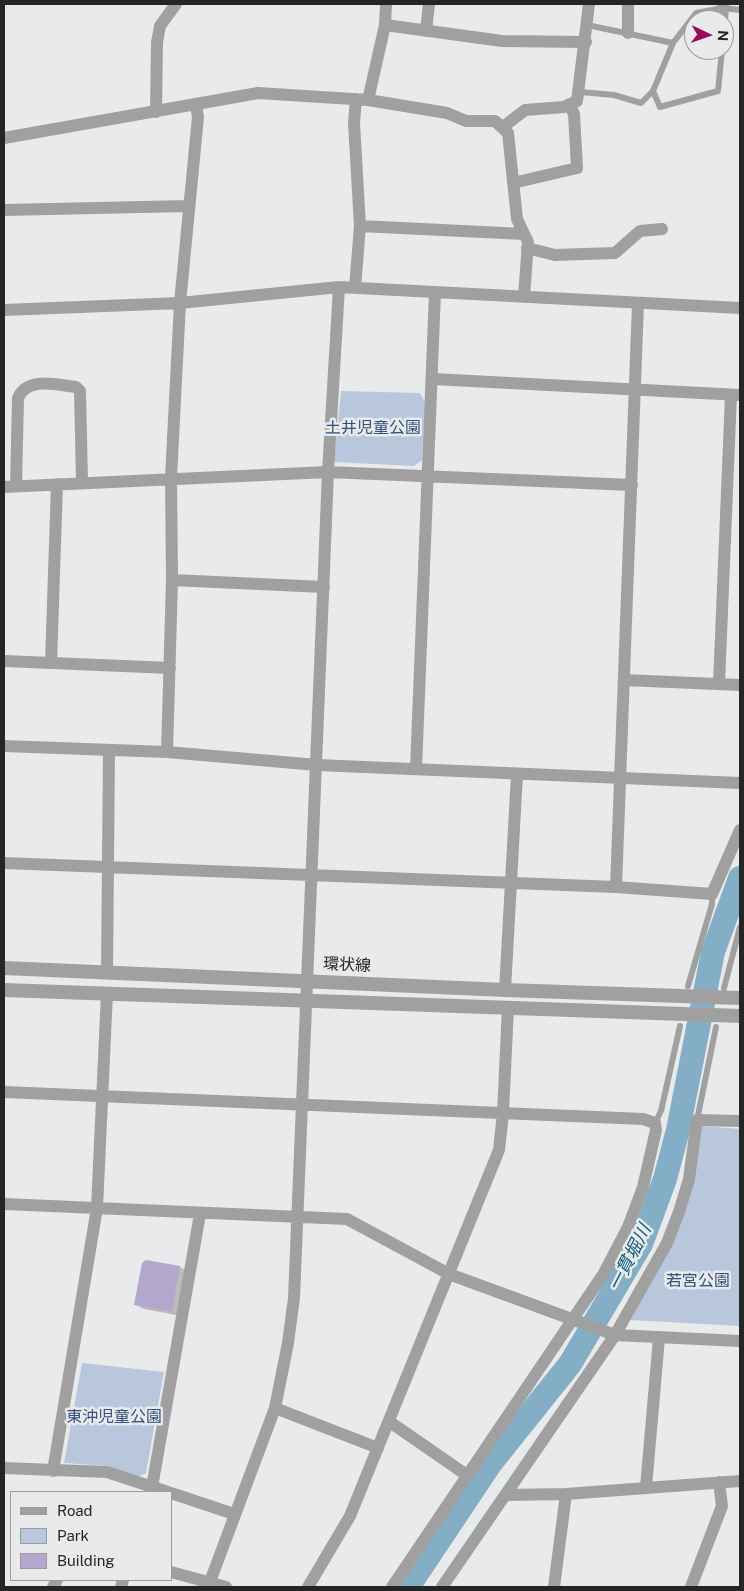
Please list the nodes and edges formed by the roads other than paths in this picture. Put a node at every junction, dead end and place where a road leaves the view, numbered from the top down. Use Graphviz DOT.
graph roads {
  1 [pos="176,4"];
  2 [pos="386,4"];
  3 [pos="429,4"];
  4 [pos="589,4"];
  5 [pos="628,4"];
  6 [pos="724,7"];
  7 [pos="740,10"];
  8 [pos="385,24"];
  9 [pos="587,25"];
  10 [pos="426,31"];
  11 [pos="628,33"];
  12 [pos="586,42"];
  13 [pos="673,43"];
  14 [pos="721,60"];
  15 [pos="653,90"];
  16 [pos="580,92"];
  17 [pos="362,100"];
  18 [pos="196,105"];
  19 [pos="570,106"];
  20 [pos="156,112"];
  21 [pos="503,127"];
  22 [pos="4,138"];
  23 [pos="513,183"];
  24 [pos="188,206"];
  25 [pos="4,210"];
  26 [pos="360,226"];
  27 [pos="662,229"];
  28 [pos="524,234"];
  29 [pos="527,248"];
  30 [pos="339,287"];
  31 [pos="355,288"];
  32 [pos="435,292"];
  33 [pos="524,297"];
  34 [pos="180,302"];
  35 [pos="638,304"];
  36 [pos="740,308"];
  37 [pos="4,310"];
  38 [pos="433,379"];
  39 [pos="636,390"];
  40 [pos="736,395"];
  41 [pos="328,472"];
  42 [pos="171,477"];
  43 [pos="428,477"];
  44 [pos="82,482"];
  45 [pos="56,484"];
  46 [pos="632,485"];
  47 [pos="10,487"];
  48 [pos="172,580"];
  49 [pos="324,587"];
  50 [pos="4,661"];
  51 [pos="50,663"];
  52 [pos="170,668"];
  53 [pos="624,680"];
  54 [pos="719,684"];
  55 [pos="740,685"];
  56 [pos="4,746"];
  57 [pos="108,751"];
  58 [pos="168,752"];
  59 [pos="317,765"];
  60 [pos="416,769"];
  61 [pos="517,774"];
  62 [pos="620,778"];
  63 [pos="740,783"];
  64 [pos="740,830"];
  65 [pos="4,864"];
  66 [pos="107,867"];
  67 [pos="313,875"];
  68 [pos="511,883"];
  69 [pos="616,887"];
  70 [pos="712,894"];
  71 [pos="740,927"];
  72 [pos="4,968"];
  73 [pos="107,973"];
  74 [pos="308,980"];
  75 [pos="4,990"];
  76 [pos="505,990"];
  77 [pos="688,991"];
  78 [pos="721,992"];
  79 [pos="107,993"];
  80 [pos="740,998"];
  81 [pos="307,1001"];
  82 [pos="508,1007"];
  83 [pos="740,1016"];
  84 [pos="682,1020"];
  85 [pos="715,1021"];
  86 [pos="4,1092"];
  87 [pos="102,1095"];
  88 [pos="302,1106"];
  89 [pos="503,1113"];
  90 [pos="698,1120"];
  91 [pos="740,1121"];
  92 [pos="654,1123"];
  93 [pos="4,1204"];
  94 [pos="98,1208"];
  95 [pos="200,1214"];
  96 [pos="297,1216"];
  97 [pos="449,1274"];
  98 [pos="573,1320"];
  99 [pos="615,1336"];
  100 [pos="659,1338"];
  101 [pos="740,1341"];
  102 [pos="275,1408"];
  103 [pos="390,1422"];
  104 [pos="378,1448"];
  105 [pos="4,1468"];
  106 [pos="53,1471"];
  107 [pos="468,1476"];
  108 [pos="740,1481"];
  109 [pos="719,1482"];
  110 [pos="152,1487"];
  111 [pos="646,1487"];
  112 [pos="164,1491"];
  113 [pos="172,1494"];
  114 [pos="566,1494"];
  115 [pos="506,1495"];
  116 [pos="234,1514"];
  117 [pos="172,1572"];
  118 [pos="208,1585"];
  119 [pos="226,1587"];
  120 [pos="308,1587"];
  121 [pos="392,1587"];
  122 [pos="442,1587"];
  123 [pos="554,1587"];
  124 [pos="691,1587"];
  1 -- 20 [label="street"];
  2 -- 8 [label="street"];
  3 -- 10 [label="street"];
  4 -- 9 [label="street"];
  5 -- 11 [label="street"];
  6 -- 7 [label="lane"];
  6 -- 13 [label="lane"];
  8 -- 10 [label="street"];
  8 -- 17 [label="street"];
  9 -- 11 [label="lane"];
  9 -- 12 [label="street"];
  10 -- 12 [label="street"];
  11 -- 13 [label="lane"];
  12 -- 16 [label="street"];
  13 -- 15 [label="lane"];
  14 -- 15 [label="lane"];
  15 -- 16 [label="lane"];
  16 -- 19 [label="street"];
  17 -- 18 [label="street"];
  17 -- 21 [label="street"];
  17 -- 26 [label="street"];
  18 -- 20 [label="street"];
  18 -- 24 [label="street"];
  19 -- 21 [label="street"];
  19 -- 23 [label="street"];
  20 -- 22 [label="street"];
  21 -- 23 [label="street"];
  23 -- 28 [label="street"];
  24 -- 25 [label="street"];
  24 -- 34 [label="street"];
  26 -- 28 [label="street"];
  26 -- 31 [label="street"];
  27 -- 29 [label="street"];
  28 -- 29 [label="street"];
  29 -- 33 [label="street"];
  30 -- 31 [label="street"];
  30 -- 34 [label="street"];
  30 -- 41 [label="street"];
  31 -- 32 [label="street"];
  32 -- 33 [label="street"];
  32 -- 38 [label="street"];
  33 -- 35 [label="street"];
  34 -- 37 [label="street"];
  34 -- 42 [label="street"];
  35 -- 36 [label="street"];
  35 -- 39 [label="street"];
  38 -- 39 [label="street"];
  38 -- 43 [label="street"];
  39 -- 40 [label="street"];
  39 -- 46 [label="street"];
  40 -- 54 [label="street"];
  41 -- 42 [label="street"];
  41 -- 43 [label="street"];
  41 -- 49 [label="street"];
  42 -- 44 [label="street"];
  42 -- 48 [label="street"];
  43 -- 46 [label="street"];
  43 -- 60 [label="street"];
  44 -- 45 [label="street"];
  44 -- 47 [label="street"];
  45 -- 47 [label="street"];
  45 -- 51 [label="street"];
  46 -- 53 [label="street"];
  48 -- 49 [label="street"];
  48 -- 52 [label="street"];
  49 -- 59 [label="street"];
  50 -- 51 [label="street"];
  51 -- 52 [label="street"];
  52 -- 58 [label="street"];
  53 -- 54 [label="street"];
  53 -- 62 [label="street"];
  54 -- 55 [label="street"];
  56 -- 57 [label="street"];
  57 -- 58 [label="street"];
  57 -- 66 [label="street"];
  58 -- 59 [label="street"];
  59 -- 60 [label="street"];
  59 -- 67 [label="street"];
  60 -- 61 [label="street"];
  61 -- 62 [label="street"];
  61 -- 68 [label="street"];
  62 -- 63 [label="street"];
  62 -- 69 [label="street"];
  64 -- 70 [label="street"];
  65 -- 66 [label="street"];
  66 -- 67 [label="street"];
  66 -- 73 [label="street"];
  67 -- 68 [label="street"];
  67 -- 74 [label="street"];
  68 -- 69 [label="street"];
  68 -- 76 [label="street"];
  69 -- 70 [label="street"];
  70 -- 77 [label="lane"];
  71 -- 78 [label="lane"];
  72 -- 73 [label="street, 環状線"];
  73 -- 74 [label="street, 環状線"];
  74 -- 76 [label="street, 環状線"];
  74 -- 81 [label="street"];
  75 -- 79 [label="street"];
  76 -- 77 [label="street, 環状線"];
  77 -- 78 [label="street, 環状線"];
  78 -- 80 [label="street"];
  79 -- 81 [label="street"];
  79 -- 87 [label="street"];
  81 -- 82 [label="street"];
  81 -- 88 [label="street"];
  82 -- 84 [label="street"];
  82 -- 89 [label="street"];
  83 -- 85 [label="street"];
  84 -- 85 [label="street"];
  84 -- 92 [label="lane"];
  85 -- 90 [label="lane"];
  86 -- 87 [label="street"];
  87 -- 88 [label="street"];
  87 -- 94 [label="street"];
  88 -- 89 [label="street"];
  88 -- 96 [label="street"];
  89 -- 92 [label="street"];
  89 -- 97 [label="street"];
  90 -- 91 [label="street"];
  90 -- 99 [label="street"];
  92 -- 98 [label="street"];
  93 -- 94 [label="street"];
  94 -- 95 [label="street"];
  94 -- 106 [label="street"];
  95 -- 96 [label="street"];
  95 -- 110 [label="street"];
  96 -- 97 [label="street"];
  96 -- 102 [label="street"];
  97 -- 98 [label="street"];
  97 -- 103 [label="street"];
  98 -- 99 [label="street"];
  98 -- 107 [label="street"];
  99 -- 100 [label="street"];
  99 -- 115 [label="street"];
  100 -- 101 [label="street"];
  100 -- 111 [label="street"];
  102 -- 104 [label="street"];
  102 -- 116 [label="street"];
  103 -- 104 [label="street"];
  103 -- 107 [label="street"];
  104 -- 120 [label="street"];
  105 -- 106 [label="street"];
  106 -- 110 [label="street"];
  107 -- 121 [label="street"];
  108 -- 109 [label="street"];
  109 -- 111 [label="street"];
  109 -- 124 [label="street"];
  110 -- 112 [label="street"];
  111 -- 114 [label="street"];
  113 -- 116 [label="street"];
  114 -- 115 [label="street"];
  114 -- 123 [label="street"];
  115 -- 122 [label="street"];
  116 -- 118 [label="street"];
  117 -- 118 [label="street"];
  118 -- 119 [label="street"];
}
